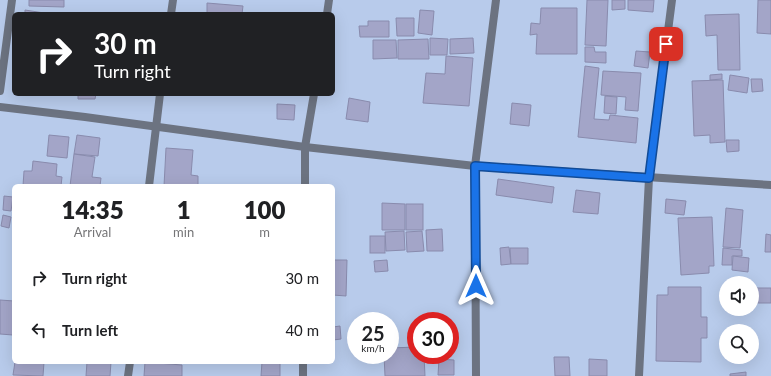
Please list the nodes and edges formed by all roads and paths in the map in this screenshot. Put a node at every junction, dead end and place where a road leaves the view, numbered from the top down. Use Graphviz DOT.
graph roads {
  1 [pos="12,0"];
  2 [pos="173,0"];
  3 [pos="329,0"];
  4 [pos="496,0"];
  5 [pos="672,0"];
  6 [pos="171,12"];
  7 [pos="326,12"];
  8 [pos="0,91"];
  9 [pos="160,96"];
  10 [pos="314,96"];
  11 [pos="0,107"];
  12 [pos="155,127"];
  13 [pos="305,147"];
  14 [pos="475,166"];
  15 [pos="649,178"];
  16 [pos="149,184"];
  17 [pos="305,184"];
  18 [pos="771,185"];
  19 [pos="130,364"];
  20 [pos="303,364"];
  21 [pos="128,376"];
  22 [pos="303,376"];
  23 [pos="476,376"];
  24 [pos="639,376"];
  1 -- 8 [label="street"];
  2 -- 6 [label="street"];
  3 -- 7 [label="street"];
  4 -- 14 [label="street"];
  5 -- 15 [label="street"];
  9 -- 12 [label="street"];
  10 -- 13 [label="street"];
  11 -- 12 [label="street"];
  12 -- 13 [label="street"];
  12 -- 16 [label="street"];
  13 -- 14 [label="street"];
  13 -- 17 [label="street"];
  14 -- 15 [label="street"];
  14 -- 23 [label="street"];
  15 -- 18 [label="street"];
  15 -- 24 [label="street"];
  19 -- 21 [label="street"];
  20 -- 22 [label="street"];
}
